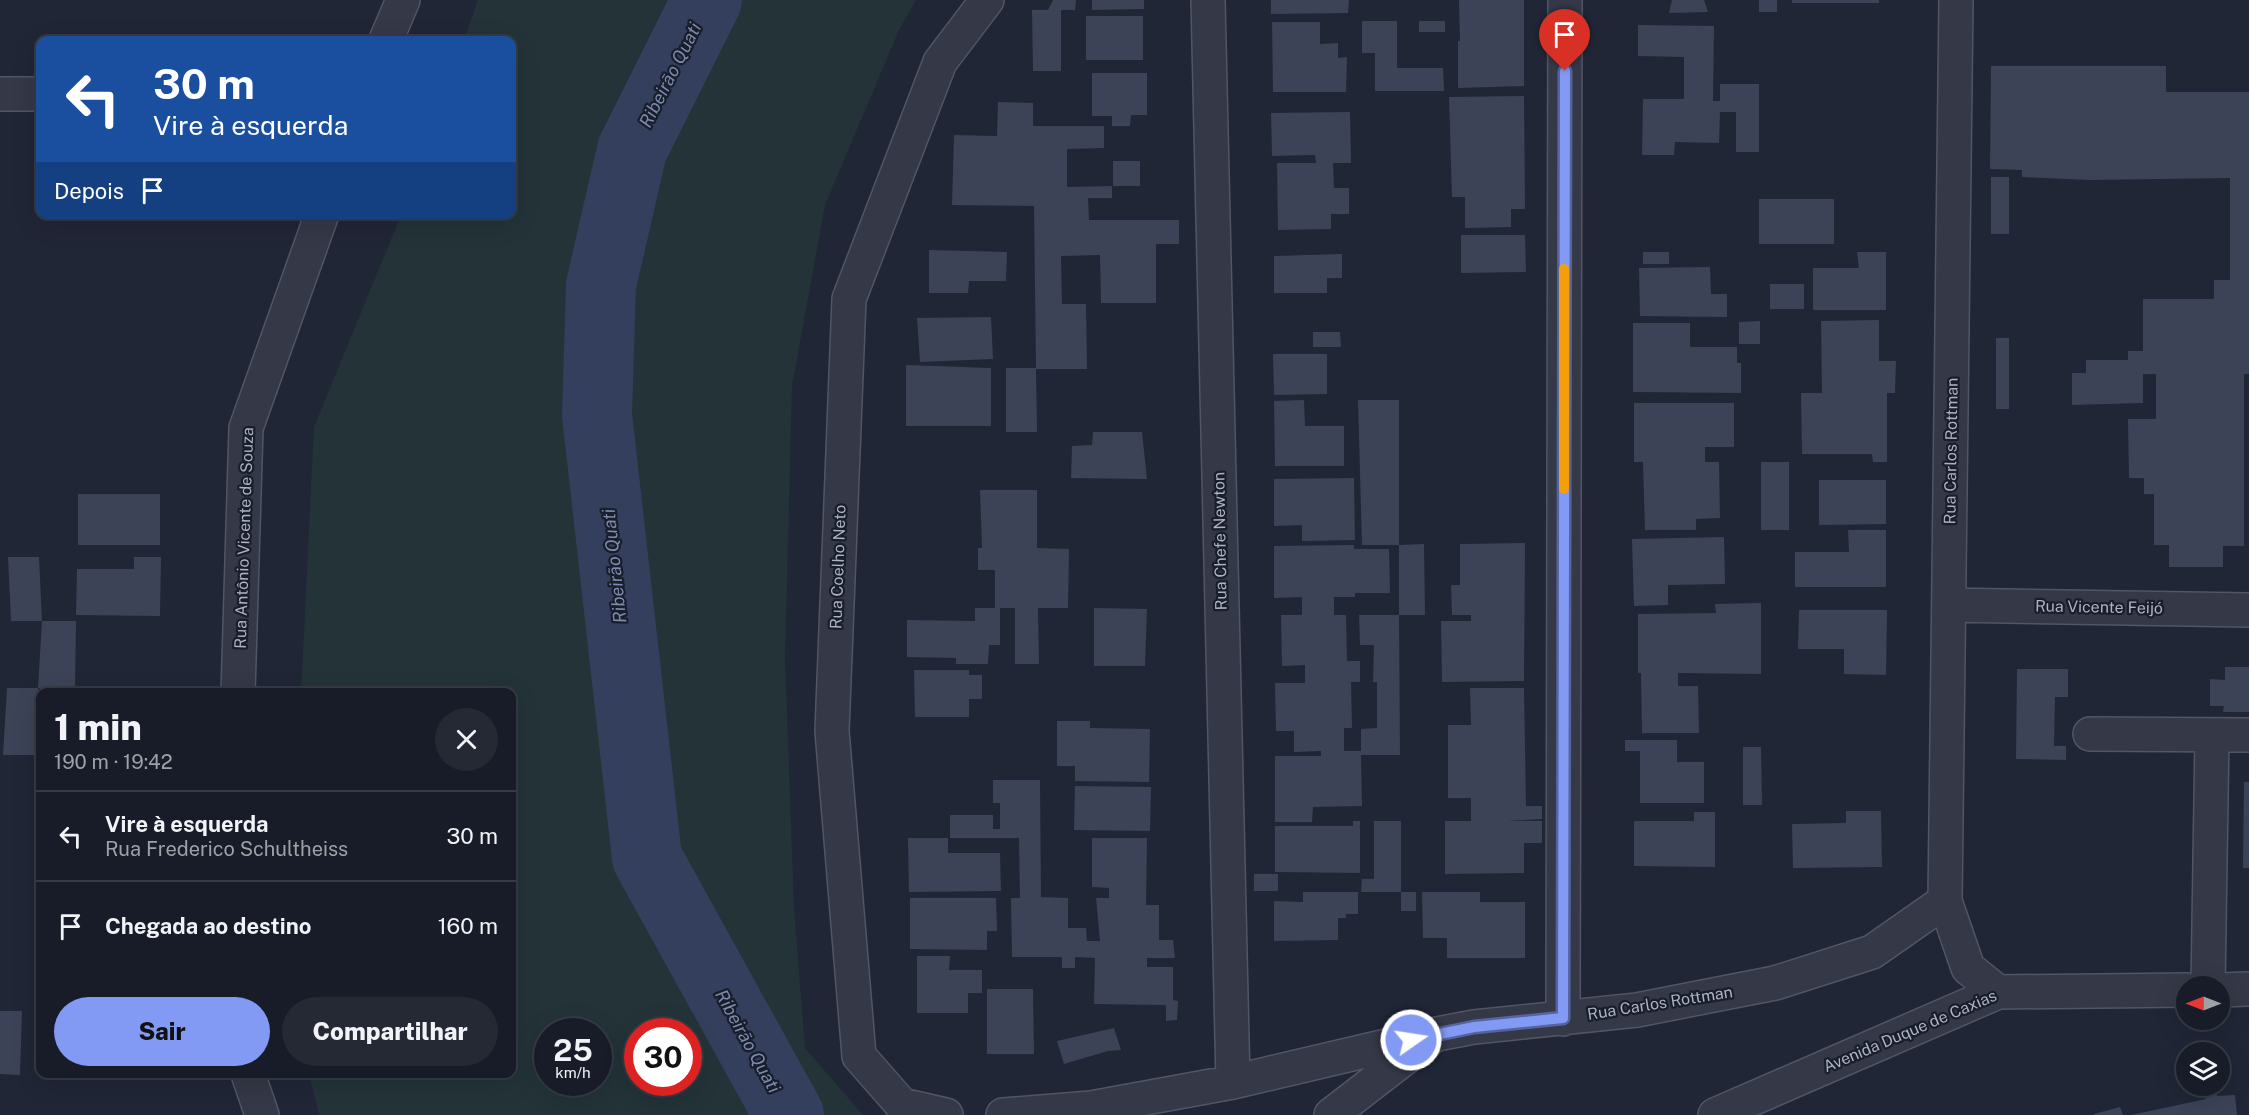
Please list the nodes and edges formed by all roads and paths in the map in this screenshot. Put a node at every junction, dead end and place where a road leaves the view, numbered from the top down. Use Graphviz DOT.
graph roads {
  1 [pos="403,0"];
  2 [pos="987,0"];
  3 [pos="1208,0"];
  4 [pos="1565,0"];
  5 [pos="1956,0"];
  6 [pos="388,36"];
  7 [pos="0,94"];
  8 [pos="36,94"];
  9 [pos="320,219"];
  10 [pos="1949,604"];
  11 [pos="2249,610"];
  12 [pos="238,688"];
  13 [pos="2090,734"];
  14 [pos="2212,735"];
  15 [pos="2249,735"];
  16 [pos="1945,901"];
  17 [pos="2208,976"];
  18 [pos="2249,989"];
  19 [pos="2176,990"];
  20 [pos="2230,990"];
  21 [pos="1998,992"];
  22 [pos="1563,1018"];
  23 [pos="1437,1034"];
  24 [pos="249,1078"];
  25 [pos="1233,1082"];
  26 [pos="262,1115"];
  27 [pos="946,1115"];
  28 [pos="1004,1115"];
  29 [pos="1331,1115"];
  30 [pos="1715,1115"];
  1 -- 6 [label="street"];
  2 -- 27 [label="street, Rua Coelho Neto"];
  3 -- 25 [label="street, Rua Chefe Newton"];
  4 -- 22 [label="street"];
  5 -- 10 [label="street, Rua Carlos Rottman"];
  7 -- 8 [label="street"];
  9 -- 12 [label="street, Rua Antônio Vicente de Souza"];
  10 -- 11 [label="street, Rua Vicente Feijó"];
  10 -- 16 [label="street, Rua Carlos Rottman"];
  13 -- 14 [label="street"];
  14 -- 15 [label="street"];
  14 -- 17 [label="street"];
  16 -- 21 [label="street, Rua Carlos Rottman"];
  16 -- 22 [label="street, Rua Carlos Rottman"];
  18 -- 20 [label="street"];
  19 -- 21 [label="street, Avenida Duque de Caxias"];
  21 -- 30 [label="street, Avenida Duque de Caxias"];
  22 -- 23 [label="street, Rua Carlos Rottman"];
  23 -- 25 [label="street, Rua Carlos Rottman"];
  23 -- 29 [label="street"];
  24 -- 26 [label="street"];
  25 -- 28 [label="street, Rua Carlos Rottman"];
}
